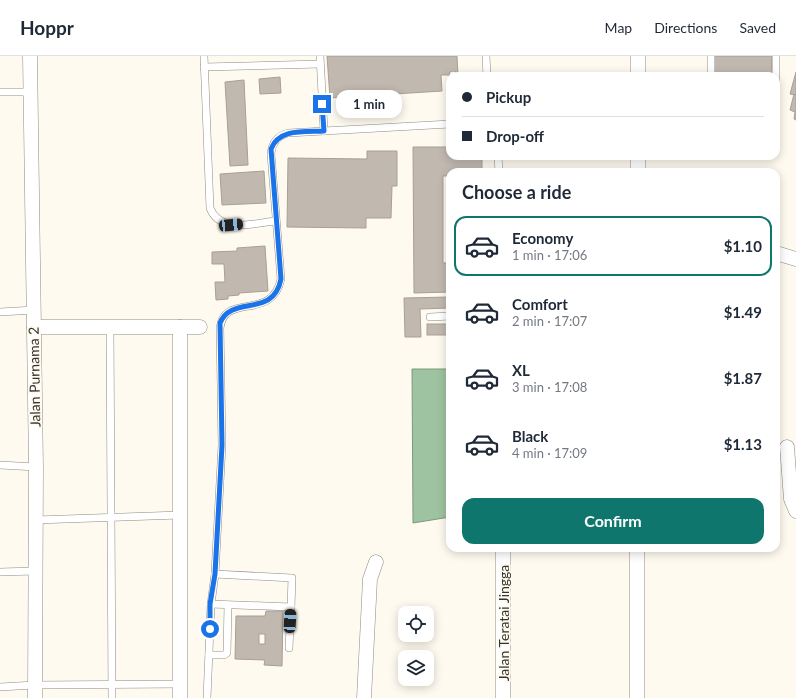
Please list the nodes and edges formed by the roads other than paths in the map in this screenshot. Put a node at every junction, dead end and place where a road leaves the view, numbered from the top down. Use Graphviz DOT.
graph roads {
  1 [pos="30,56"];
  2 [pos="204,56"];
  3 [pos="320,56"];
  4 [pos="486,56"];
  5 [pos="638,56"];
  6 [pos="711,56"];
  7 [pos="776,56"];
  8 [pos="320,64"];
  9 [pos="204,67"];
  10 [pos="486,72"];
  11 [pos="638,72"];
  12 [pos="711,72"];
  13 [pos="776,72"];
  14 [pos="0,92"];
  15 [pos="31,92"];
  16 [pos="446,124"];
  17 [pos="324,131"];
  18 [pos="276,221"];
  19 [pos="780,254"];
  20 [pos="796,259"];
  21 [pos="34,310"];
  22 [pos="0,312"];
  23 [pos="430,316"];
  24 [pos="446,316"];
  25 [pos="34,327"];
  26 [pos="110,327"];
  27 [pos="180,327"];
  28 [pos="200,327"];
  29 [pos="787,447"];
  30 [pos="0,466"];
  31 [pos="36,467"];
  32 [pos="796,510"];
  33 [pos="180,516"];
  34 [pos="110,518"];
  35 [pos="36,520"];
  36 [pos="503,552"];
  37 [pos="637,552"];
  38 [pos="376,562"];
  39 [pos="35,571"];
  40 [pos="0,572"];
  41 [pos="215,574"];
  42 [pos="210,604"];
  43 [pos="228,605"];
  44 [pos="291,607"];
  45 [pos="289,648"];
  46 [pos="209,654"];
  47 [pos="112,684"];
  48 [pos="0,687"];
  49 [pos="35,691"];
  50 [pos="180,691"];
  51 [pos="112,698"];
  52 [pos="207,698"];
  53 [pos="364,698"];
  54 [pos="503,698"];
  55 [pos="637,698"];
  1 -- 15 [label="street, Jalan Purnama 2"];
  2 -- 9 [label="lane"];
  3 -- 8 [label="lane"];
  4 -- 10 [label="lane"];
  5 -- 11 [label="street"];
  6 -- 12 [label="lane"];
  7 -- 13 [label="lane"];
  8 -- 9 [label="lane"];
  8 -- 17 [label="lane"];
  9 -- 18 [label="lane"];
  14 -- 15 [label="lane"];
  15 -- 21 [label="street, Jalan Purnama 2"];
  16 -- 17 [label="lane"];
  17 -- 18 [label="lane"];
  18 -- 41 [label="lane"];
  19 -- 20 [label="street"];
  21 -- 22 [label="lane"];
  21 -- 25 [label="street, Jalan Purnama 2"];
  23 -- 24 [label="lane"];
  25 -- 26 [label="street"];
  25 -- 31 [label="street, Jalan Purnama 2"];
  26 -- 27 [label="street"];
  26 -- 34 [label="lane"];
  27 -- 28 [label="street"];
  27 -- 33 [label="street"];
  29 -- 32 [label="street"];
  30 -- 31 [label="lane"];
  31 -- 35 [label="street, Jalan Purnama 2"];
  33 -- 34 [label="lane"];
  33 -- 50 [label="street"];
  34 -- 35 [label="lane"];
  34 -- 47 [label="lane"];
  35 -- 39 [label="street, Jalan Purnama 2"];
  36 -- 54 [label="street, Jalan Teratai Jingga"];
  37 -- 55 [label="street"];
  38 -- 53 [label="street"];
  39 -- 40 [label="lane"];
  39 -- 49 [label="street, Jalan Purnama 2"];
  41 -- 42 [label="lane"];
  41 -- 44 [label="lane"];
  42 -- 43 [label="lane"];
  42 -- 46 [label="lane"];
  43 -- 44 [label="lane"];
  43 -- 46 [label="lane"];
  44 -- 45 [label="lane"];
  46 -- 52 [label="lane"];
  47 -- 49 [label="lane"];
  47 -- 50 [label="lane"];
  47 -- 51 [label="lane"];
  48 -- 49 [label="lane"];
}
